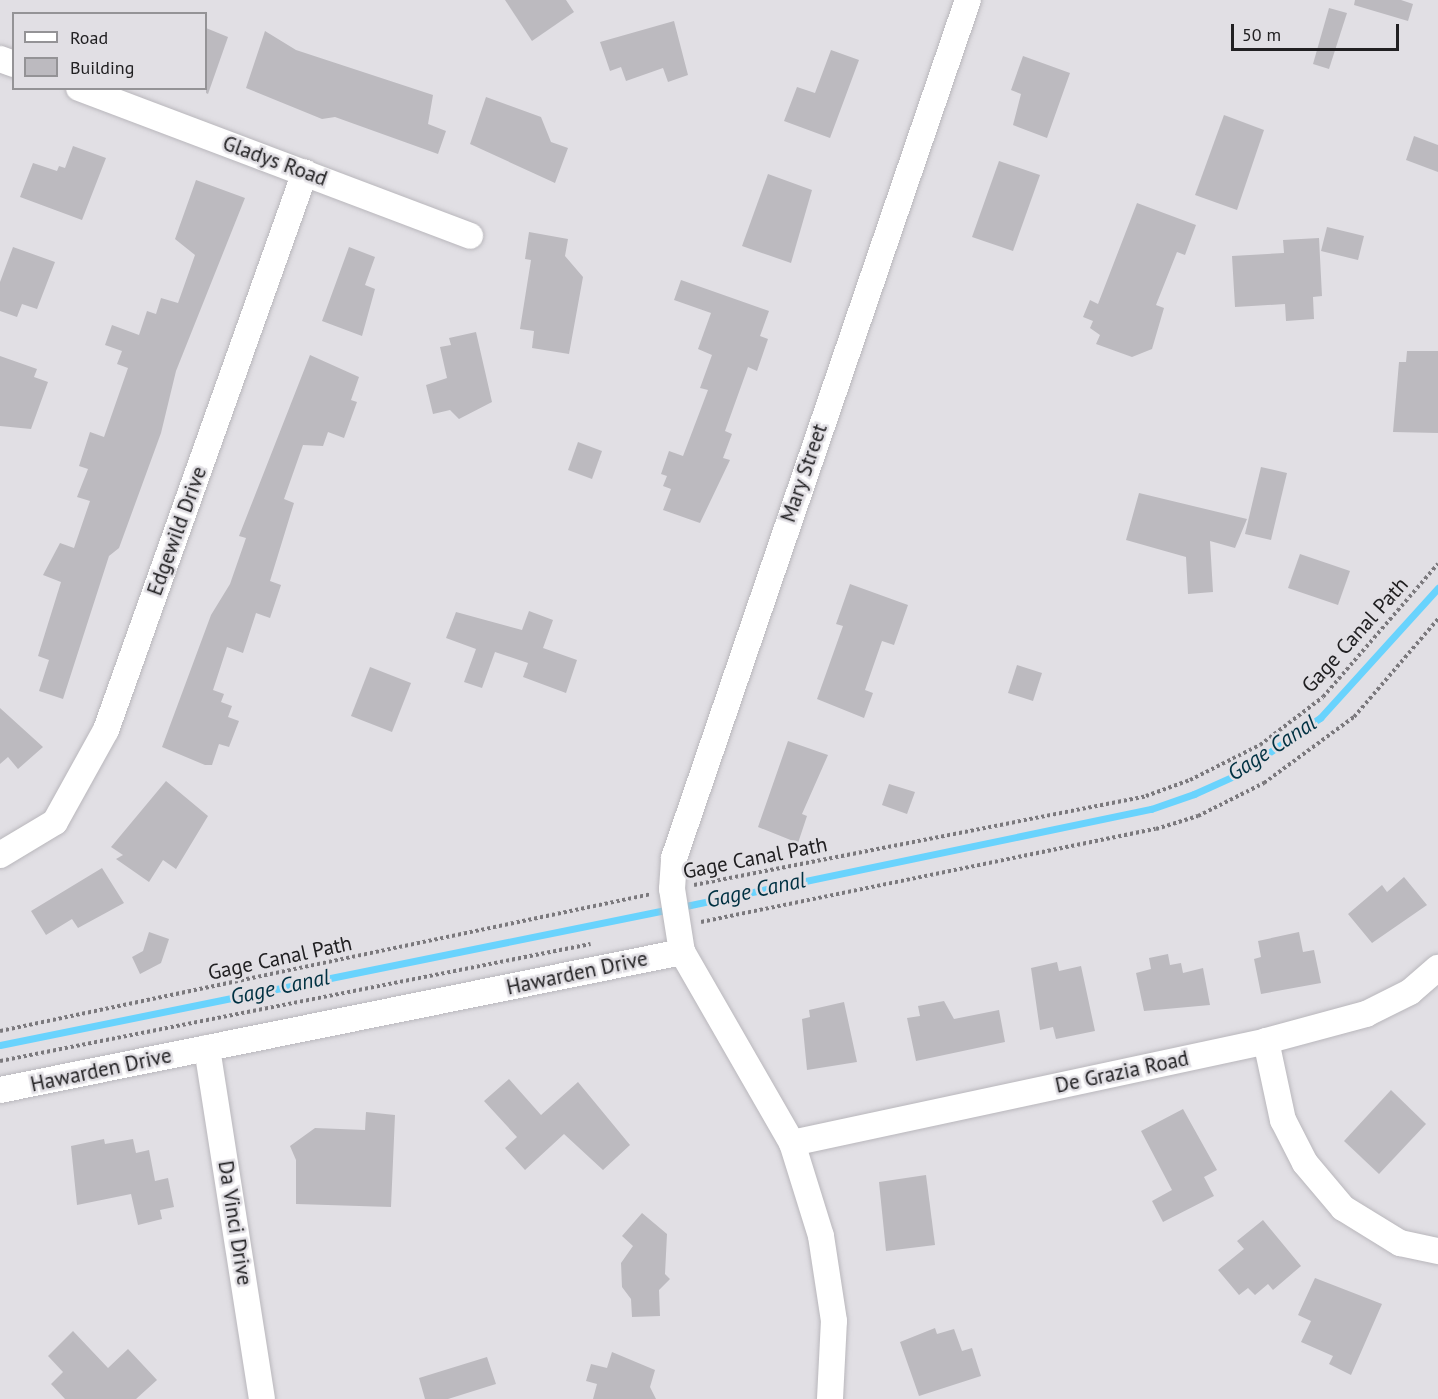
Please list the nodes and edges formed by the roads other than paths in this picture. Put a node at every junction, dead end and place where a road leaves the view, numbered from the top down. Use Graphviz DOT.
graph roads {
  1 [pos="968,0"];
  2 [pos="84,90"];
  3 [pos="305,172"];
  4 [pos="470,236"];
  5 [pos="0,855"];
  6 [pos="682,952"];
  7 [pos="1438,968"];
  8 [pos="1266,1041"];
  9 [pos="207,1048"];
  10 [pos="0,1090"];
  11 [pos="792,1143"];
  12 [pos="1438,1251"];
  13 [pos="262,1399"];
  14 [pos="830,1399"];
  1 -- 6 [label="street, Mary Street"];
  2 -- 3 [label="street, Gladys Road"];
  3 -- 4 [label="street, Gladys Road"];
  3 -- 5 [label="street, Edgewild Drive"];
  6 -- 9 [label="street, Hawarden Drive"];
  6 -- 11 [label="street"];
  7 -- 8 [label="street, De Grazia Road"];
  8 -- 11 [label="street, De Grazia Road"];
  8 -- 12 [label="street"];
  9 -- 10 [label="street, Hawarden Drive"];
  9 -- 13 [label="street, Da Vinci Drive"];
  11 -- 14 [label="street"];
}
